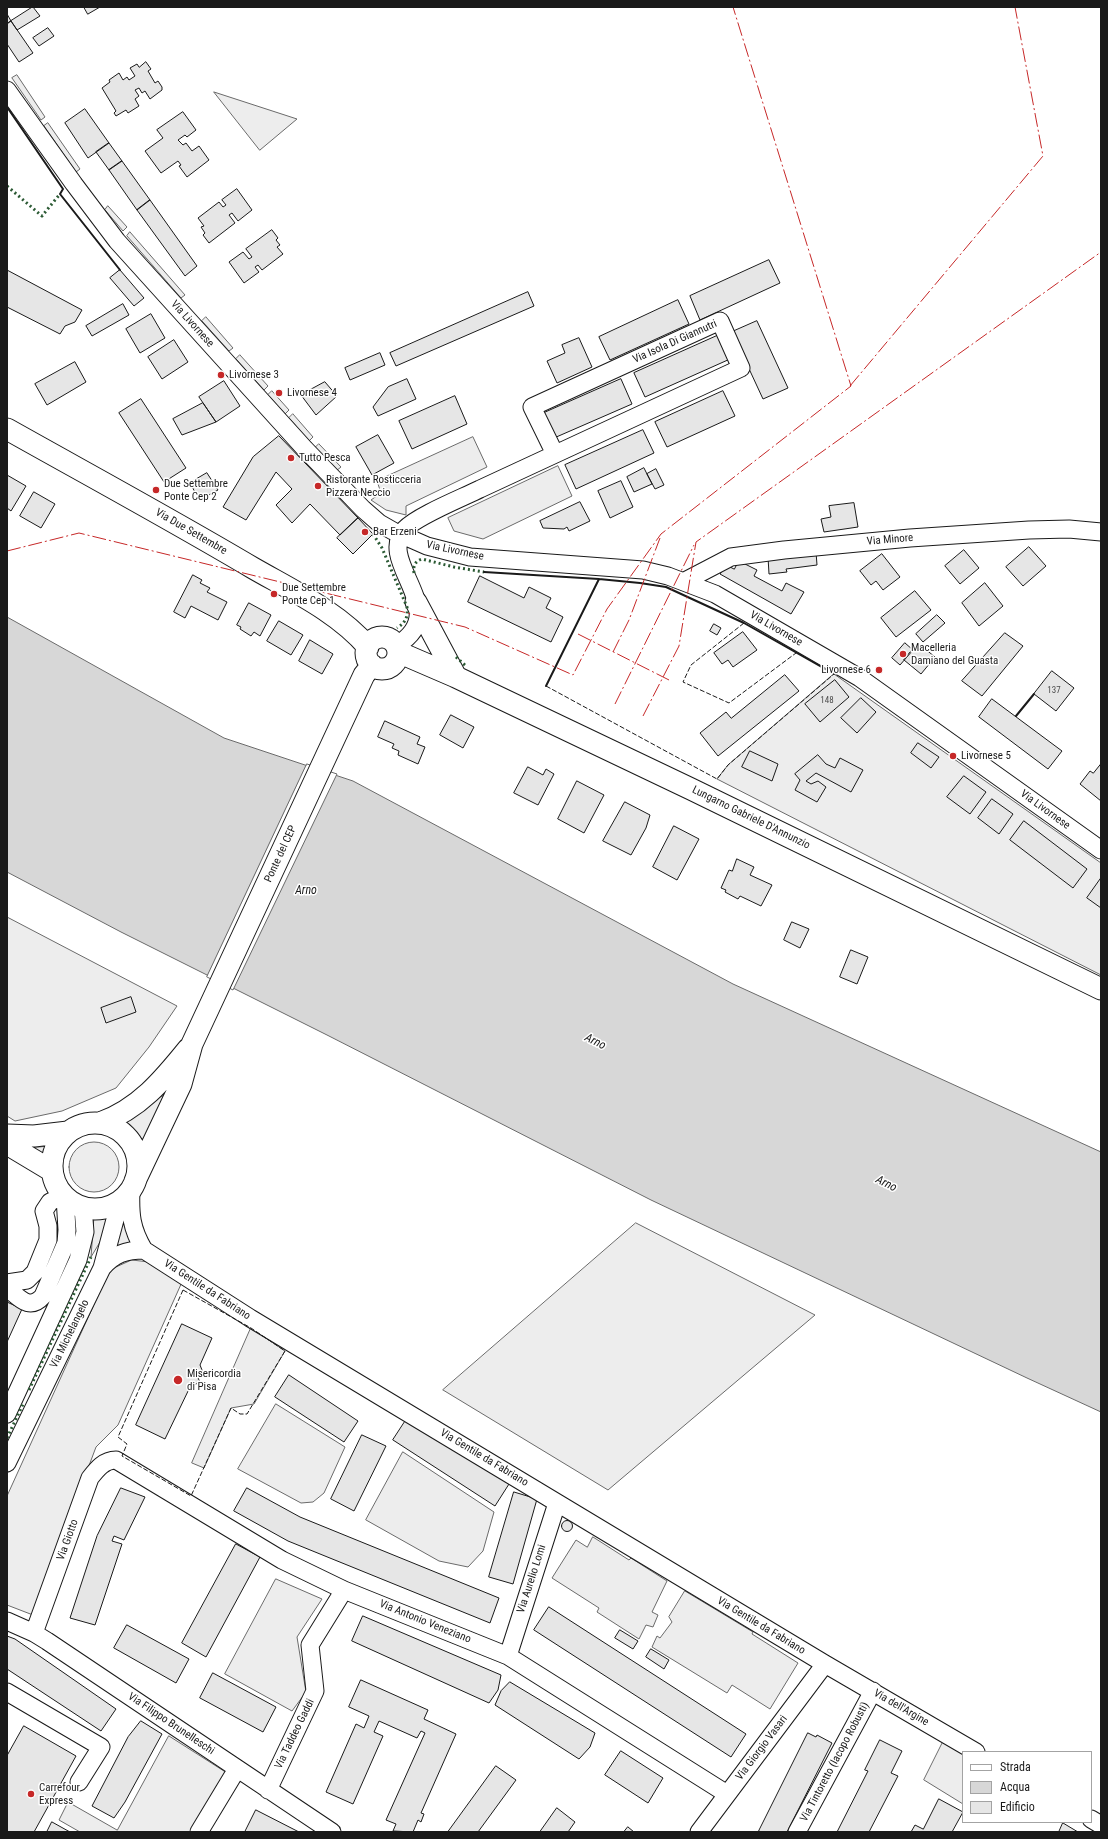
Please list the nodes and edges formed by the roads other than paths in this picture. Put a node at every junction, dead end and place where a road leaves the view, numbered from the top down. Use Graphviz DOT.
graph roads {
  1 [pos="7,90"];
  2 [pos="7,429"];
  3 [pos="555,454"];
  4 [pos="1101,532"];
  5 [pos="401,535"];
  6 [pos="685,581"];
  7 [pos="416,602"];
  8 [pos="398,649"];
  9 [pos="370,656"];
  10 [pos="456,677"];
  11 [pos="1101,850"];
  12 [pos="1101,989"];
  13 [pos="192,1044"];
  14 [pos="100,1123"];
  15 [pos="68,1132"];
  16 [pos="7,1135"];
  17 [pos="7,1144"];
  18 [pos="52,1171"];
  19 [pos="129,1191"];
  20 [pos="64,1196"];
  21 [pos="84,1207"];
  22 [pos="144,1250"];
  23 [pos="102,1268"];
  24 [pos="7,1283"];
  25 [pos="7,1288"];
  26 [pos="7,1414"];
  27 [pos="116,1460"];
  28 [pos="7,1463"];
  29 [pos="557,1503"];
  30 [pos="344,1590"];
  31 [pos="7,1621"];
  32 [pos="34,1632"];
  33 [pos="508,1656"];
  34 [pos="825,1664"];
  35 [pos="873,1691"];
  36 [pos="7,1692"];
  37 [pos="974,1751"];
  38 [pos="237,1769"];
  39 [pos="79,1782"];
  40 [pos="268,1790"];
  41 [pos="727,1794"];
  42 [pos="1092,1820"];
  43 [pos="1101,1825"];
  44 [pos="199,1832"];
  45 [pos="332,1832"];
  46 [pos="699,1832"];
  47 [pos="797,1832"];
  1 -- 5 [label="street, Via Livornese"];
  2 -- 9 [label="main road, Via Due Settembre"];
  3 -- 3 [label="street, Via Isola Di Giannutri"];
  3 -- 5 [label="street, Via Isola Di Giannutri"];
  4 -- 6 [label="street, Via Minore"];
  5 -- 6 [label="street, Via Livornese"];
  5 -- 7 [label="street"];
  6 -- 11 [label="street, Via Livornese"];
  7 -- 8 [label="street"];
  7 -- 10 [label="main road"];
  8 -- 9 [label="main road"];
  8 -- 10 [label="main road, Lungarno Gabriele D'Annunzio"];
  9 -- 13 [label="main road, Ponte del CEP"];
  10 -- 12 [label="main road, Lungarno Gabriele D'Annunzio"];
  13 -- 14 [label="main road, Ponte del CEP"];
  13 -- 19 [label="main road, Ponte del CEP"];
  14 -- 15 [label="main road"];
  14 -- 19 [label="main road"];
  15 -- 16 [label="main road"];
  15 -- 18 [label="main road"];
  17 -- 18 [label="main road"];
  18 -- 20 [label="main road"];
  19 -- 21 [label="main road"];
  19 -- 22 [label="street"];
  19 -- 23 [label="street, Via Michelangelo"];
  20 -- 21 [label="main road"];
  20 -- 24 [label="street"];
  20 -- 25 [label="street"];
  21 -- 26 [label="street, Via Michelangelo"];
  22 -- 23 [label="street"];
  22 -- 29 [label="street, Via Gentile da Fabriano"];
  23 -- 28 [label="street, Via Michelangelo"];
  27 -- 30 [label="street, Via Antonio Veneziano"];
  27 -- 32 [label="street, Via Giotto"];
  29 -- 33 [label="street, Via Aurelio Lomi"];
  29 -- 34 [label="street, Via Gentile da Fabriano"];
  30 -- 33 [label="street, Via Antonio Veneziano"];
  30 -- 40 [label="street, Via Taddeo Gaddi"];
  31 -- 32 [label="street, Via Filippo Brunelleschi"];
  32 -- 38 [label="street, Via Filippo Brunelleschi"];
  33 -- 41 [label="street, Via Antonio Veneziano"];
  34 -- 35 [label="street, Via dell'Argine"];
  34 -- 41 [label="street, Via Giorgio Vasari"];
  35 -- 37 [label="street, Via dell'Argine"];
  35 -- 47 [label="street, Via Tintoretto (Iacopo Robusti)"];
  36 -- 39 [label="street"];
  38 -- 40 [label="street, Via Filippo Brunelleschi"];
  38 -- 44 [label="street"];
  40 -- 45 [label="street, Via Filippo Brunelleschi"];
  41 -- 46 [label="street, Via Giorgio Vasari"];
  42 -- 43 [label="street"];
}
